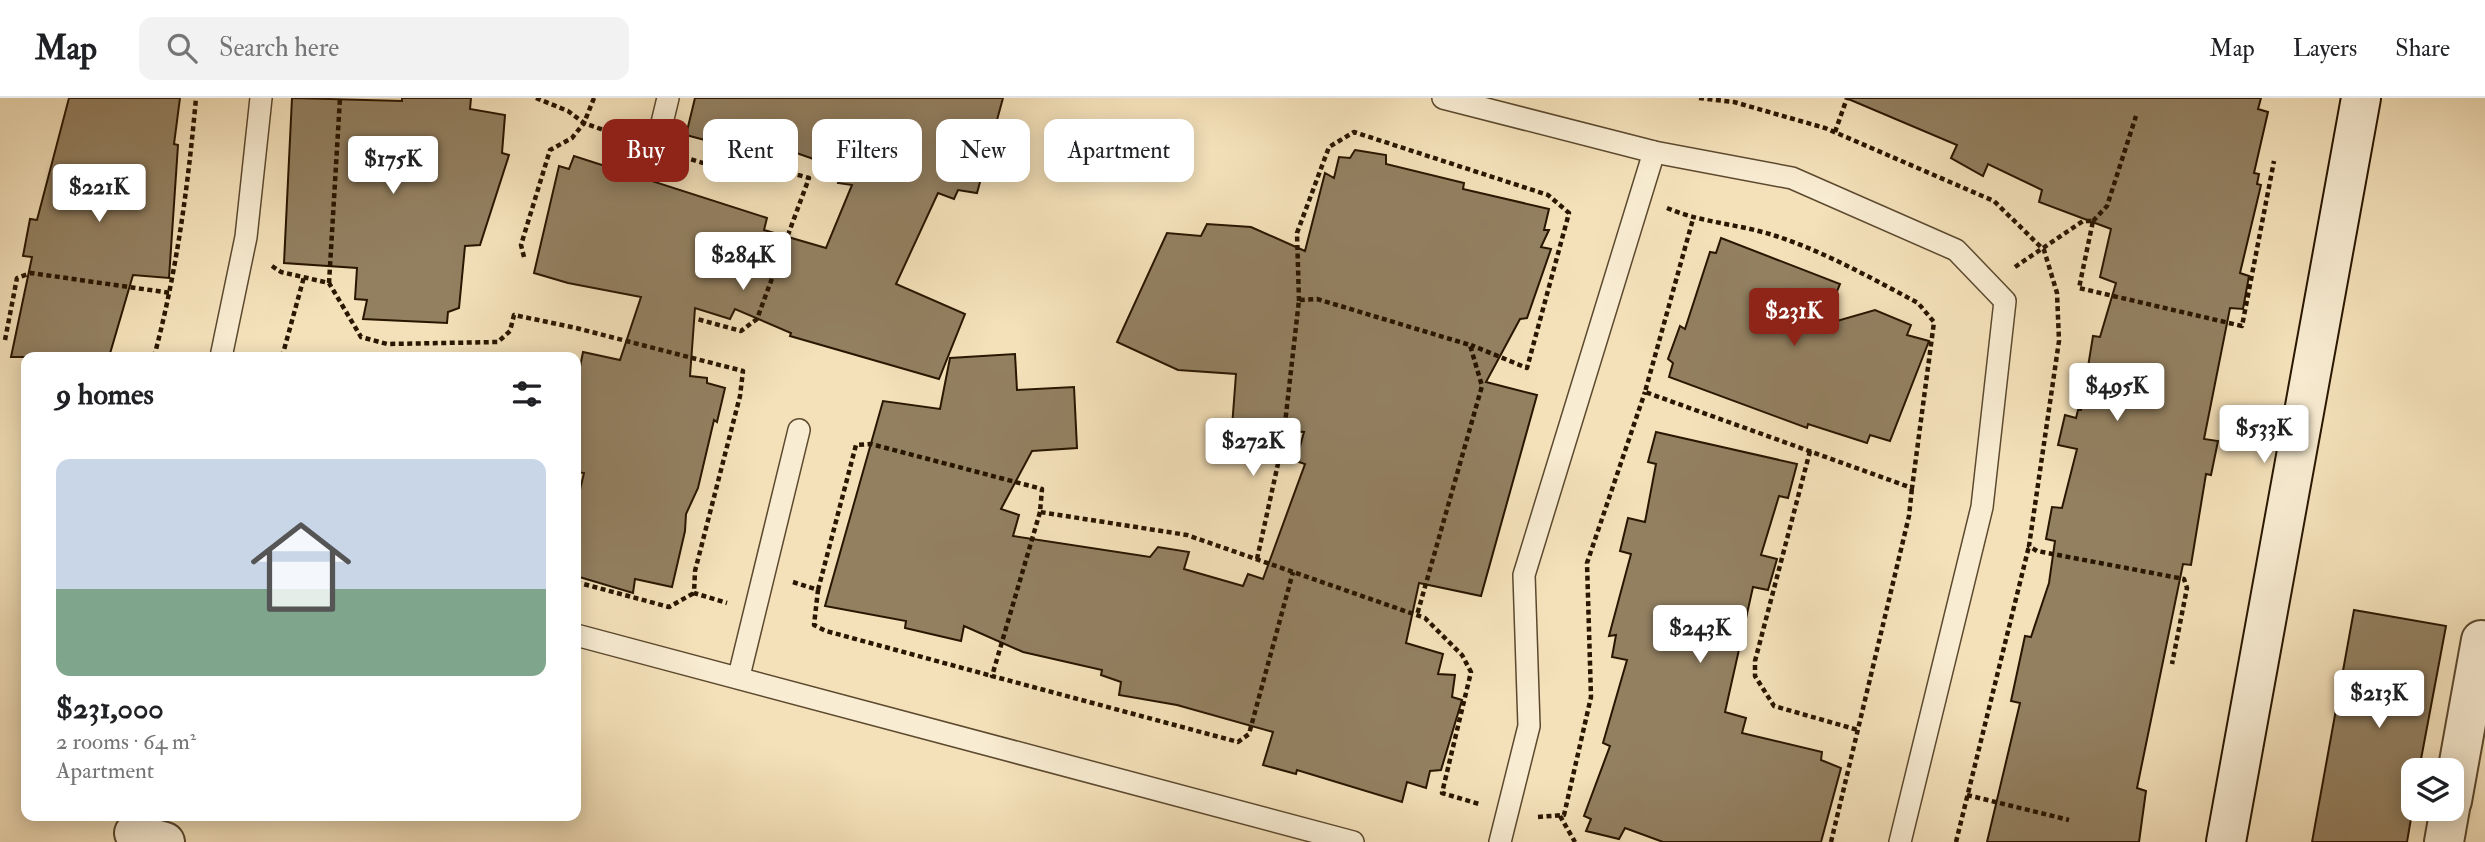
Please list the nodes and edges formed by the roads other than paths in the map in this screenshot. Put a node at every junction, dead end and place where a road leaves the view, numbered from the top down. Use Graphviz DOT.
graph roads {
  1 [pos="261,98"];
  2 [pos="668,98"];
  3 [pos="1443,98"];
  4 [pos="2361,98"];
  5 [pos="663,119"];
  6 [pos="1654,152"];
  7 [pos="222,352"];
  8 [pos="799,430"];
  9 [pos="581,636"];
  10 [pos="2481,640"];
  11 [pos="739,676"];
  12 [pos="2465,780"];
  13 [pos="2448,821"];
  14 [pos="1353,842"];
  15 [pos="1500,842"];
  16 [pos="1900,842"];
  17 [pos="2226,842"];
  18 [pos="2444,842"];
  1 -- 7 [label="lane"];
  2 -- 5 [label="lane"];
  3 -- 6 [label="lane"];
  4 -- 17 [label="street"];
  6 -- 15 [label="lane"];
  6 -- 16 [label="lane"];
  8 -- 11 [label="lane"];
  9 -- 11 [label="lane"];
  10 -- 12 [label="street"];
  11 -- 14 [label="lane"];
  13 -- 18 [label="street"];
}
